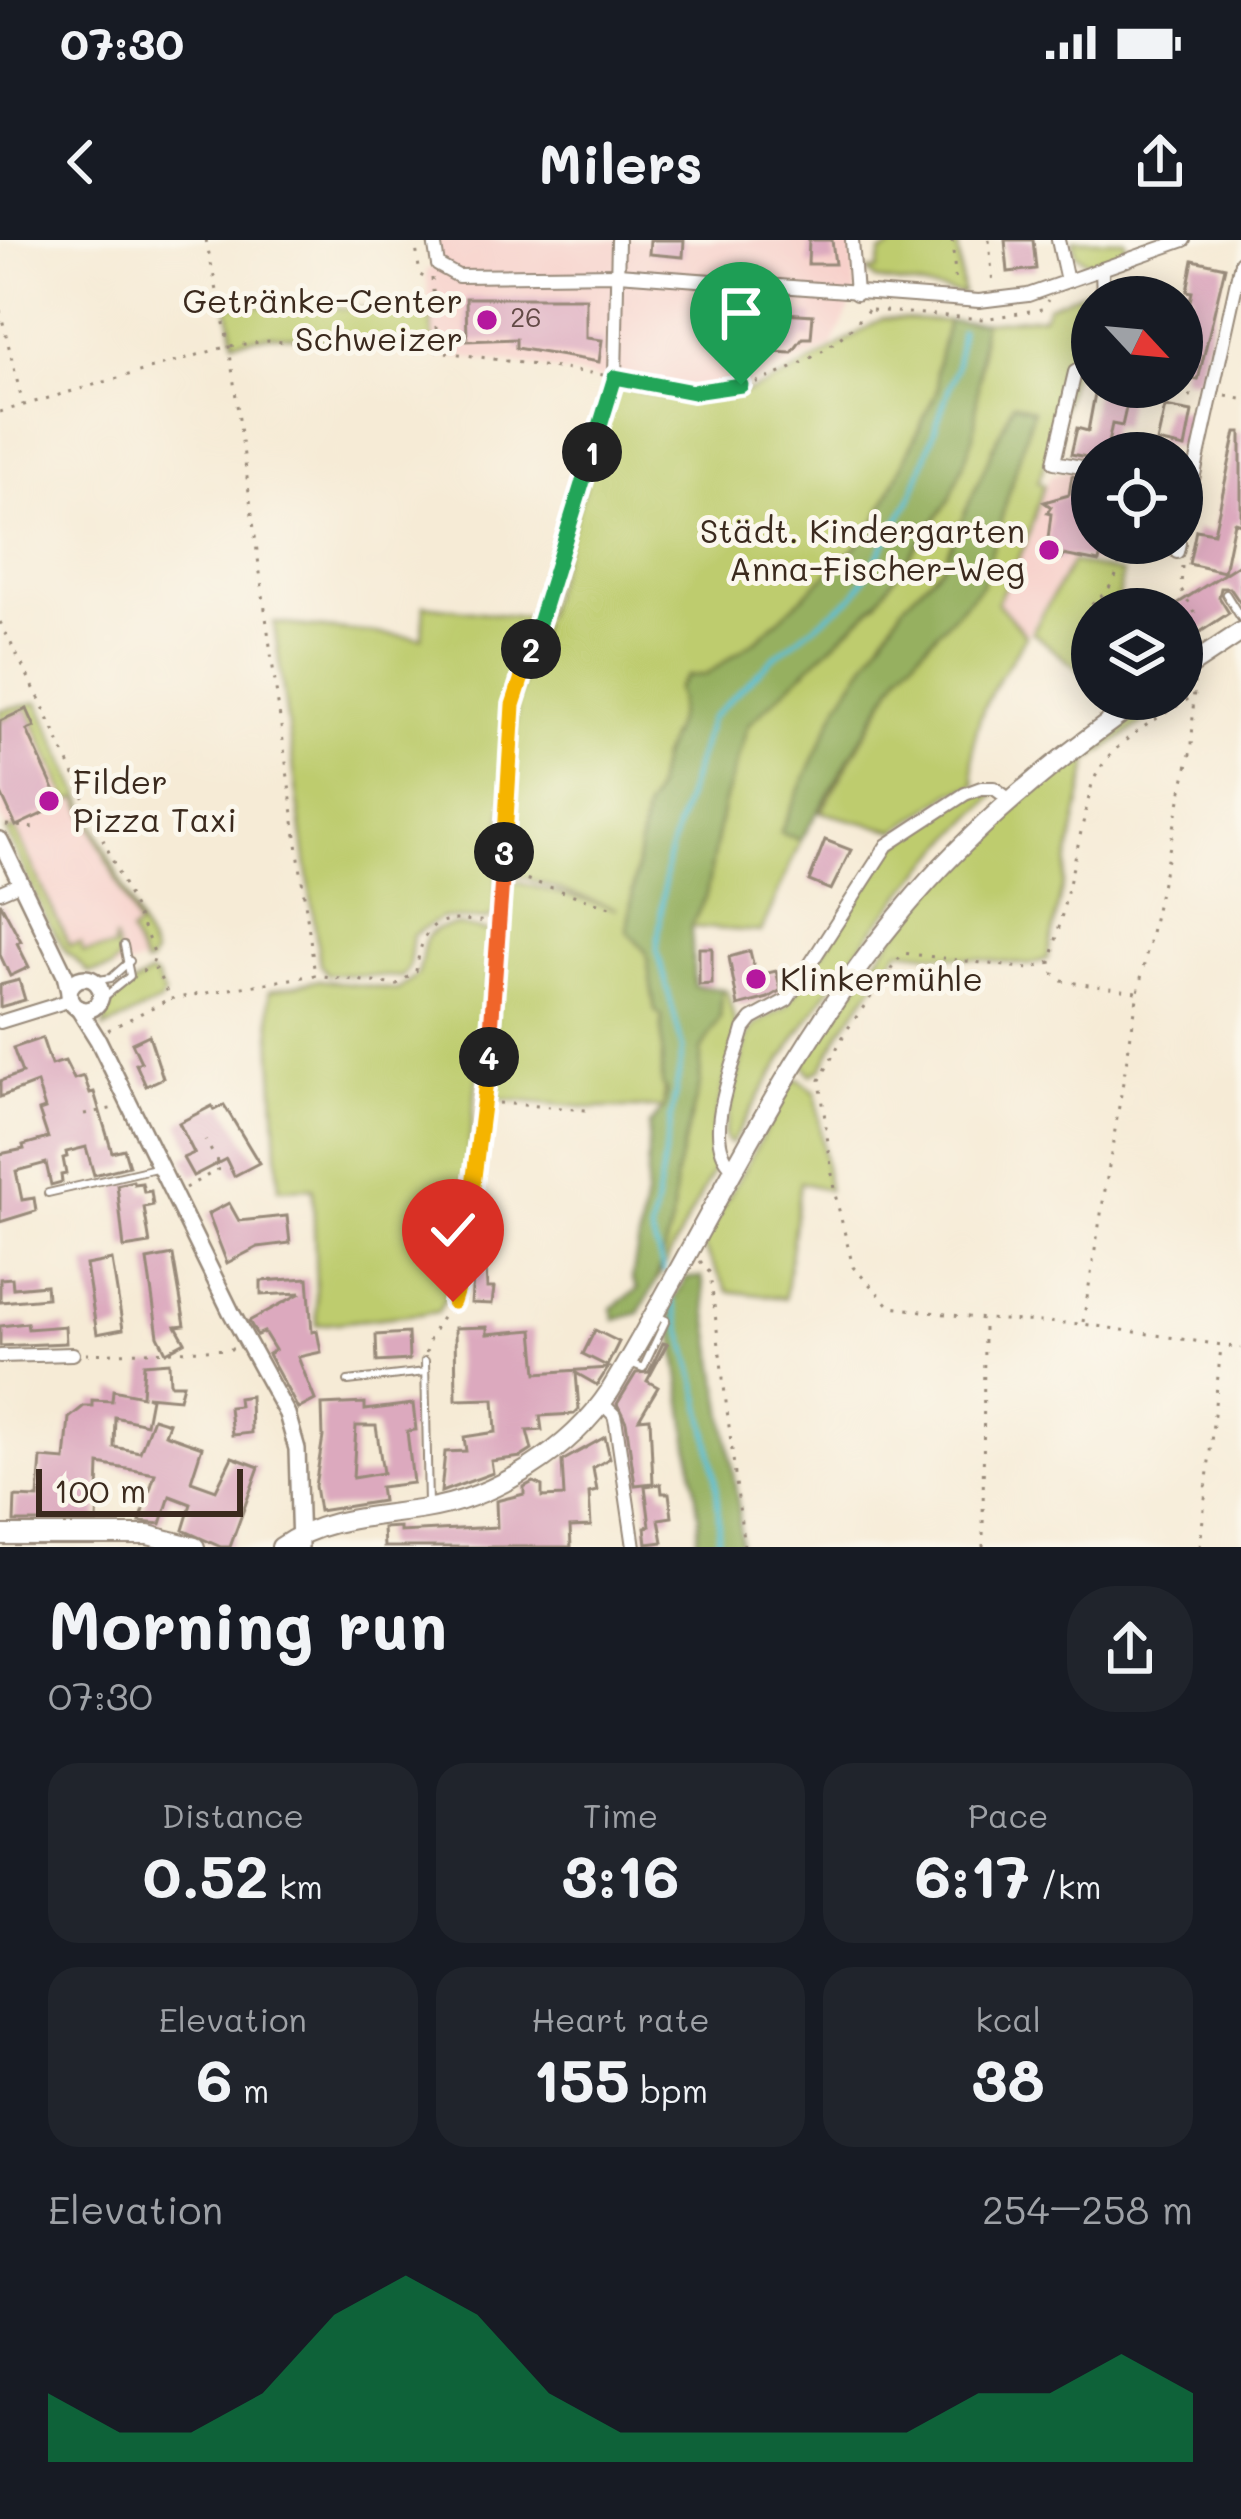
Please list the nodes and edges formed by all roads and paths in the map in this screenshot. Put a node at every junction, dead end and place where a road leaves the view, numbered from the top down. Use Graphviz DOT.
graph roads {
  1 [pos="206,240"];
  2 [pos="416,240"];
  3 [pos="434,240"];
  4 [pos="618,240"];
  5 [pos="852,240"];
  6 [pos="952,240"];
  7 [pos="989,240"];
  8 [pos="1058,240"];
  9 [pos="1184,240"];
  10 [pos="1241,262"];
  11 [pos="438,265"];
  12 [pos="1102,269"];
  13 [pos="618,274"];
  14 [pos="1102,276"];
  15 [pos="430,281"];
  16 [pos="1067,281"];
  17 [pos="1051,287"];
  18 [pos="856,294"];
  19 [pos="994,299"];
  20 [pos="957,300"];
  21 [pos="872,302"];
  22 [pos="0,310"];
  23 [pos="229,346"];
  24 [pos="438,351"];
  25 [pos="615,377"];
  26 [pos="1071,389"];
  27 [pos="1214,393"];
  28 [pos="1203,394"];
  29 [pos="1241,399"];
  30 [pos="23,405"];
  31 [pos="0,412"];
  32 [pos="1203,440"];
  33 [pos="1071,466"];
  34 [pos="1226,594"];
  35 [pos="1241,617"];
  36 [pos="0,622"];
  37 [pos="1241,632"];
  38 [pos="1203,657"];
  39 [pos="1112,720"];
  40 [pos="1157,720"];
  41 [pos="1194,720"];
  42 [pos="1010,800"];
  43 [pos="0,827"];
  44 [pos="34,828"];
  45 [pos="0,840"];
  46 [pos="503,872"];
  47 [pos="21,883"];
  48 [pos="0,892"];
  49 [pos="610,907"];
  50 [pos="499,922"];
  51 [pos="50,942"];
  52 [pos="124,945"];
  53 [pos="130,962"];
  54 [pos="1051,962"];
  55 [pos="152,968"];
  56 [pos="131,971"];
  57 [pos="314,975"];
  58 [pos="90,980"];
  59 [pos="1138,992"];
  60 [pos="170,999"];
  61 [pos="73,1000"];
  62 [pos="97,1003"];
  63 [pos="0,1022"];
  64 [pos="98,1040"];
  65 [pos="485,1102"];
  66 [pos="128,1104"];
  67 [pos="586,1110"];
  68 [pos="84,1114"];
  69 [pos="205,1139"];
  70 [pos="160,1167"];
  71 [pos="733,1168"];
  72 [pos="48,1193"];
  73 [pos="172,1195"];
  74 [pos="688,1249"];
  75 [pos="983,1318"];
  76 [pos="1082,1324"];
  77 [pos="248,1345"];
  78 [pos="1221,1346"];
  79 [pos="1241,1348"];
  80 [pos="73,1354"];
  81 [pos="0,1356"];
  82 [pos="425,1360"];
  83 [pos="424,1372"];
  84 [pos="348,1381"];
  85 [pos="602,1403"];
  86 [pos="429,1509"];
  87 [pos="0,1535"];
  88 [pos="79,1540"];
  89 [pos="299,1541"];
  90 [pos="194,1547"];
  91 [pos="281,1547"];
  92 [pos="634,1547"];
  93 [pos="744,1547"];
  94 [pos="983,1547"];
  95 [pos="1200,1547"];
  1 -- 23 [label="path"];
  2 -- 15 [label="path"];
  3 -- 11 [label="street"];
  4 -- 13 [label="street"];
  5 -- 18 [label="street"];
  6 -- 20 [label="path"];
  7 -- 19 [label="path"];
  8 -- 16 [label="street"];
  9 -- 12 [label="street"];
  10 -- 27 [label="street"];
  11 -- 13 [label="street"];
  11 -- 15 [label="path"];
  12 -- 14 [label="street"];
  12 -- 16 [label="street"];
  13 -- 18 [label="street"];
  13 -- 25 [label="street"];
  15 -- 24 [label="path"];
  16 -- 17 [label="street"];
  17 -- 19 [label="street"];
  17 -- 21 [label="path"];
  18 -- 21 [label="street"];
  19 -- 20 [label="street"];
  20 -- 21 [label="street"];
  21 -- 25 [label="path"];
  22 -- 30 [label="path"];
  23 -- 24 [label="path"];
  23 -- 30 [label="path"];
  23 -- 57 [label="path"];
  24 -- 25 [label="path"];
  25 -- 46 [label="path"];
  26 -- 33 [label="street"];
  27 -- 28 [label="path"];
  27 -- 29 [label="path"];
  27 -- 32 [label="street"];
  30 -- 31 [label="path"];
  34 -- 35 [label="lane"];
  36 -- 55 [label="path"];
  37 -- 38 [label="main road"];
  39 -- 42 [label="main road"];
  40 -- 54 [label="path"];
  41 -- 59 [label="path"];
  42 -- 71 [label="main road"];
  42 -- 71 [label="street"];
  43 -- 44 [label="path"];
  45 -- 47 [label="street"];
  46 -- 49 [label="path"];
  46 -- 50 [label="path"];
  47 -- 48 [label="street"];
  47 -- 51 [label="street"];
  50 -- 57 [label="path"];
  50 -- 65 [label="path"];
  51 -- 58 [label="street"];
  51 -- 61 [label="street"];
  52 -- 53 [label="lane"];
  53 -- 56 [label="lane"];
  53 -- 58 [label="lane"];
  54 -- 59 [label="path"];
  54 -- 75 [label="path"];
  55 -- 56 [label="path"];
  55 -- 60 [label="path"];
  56 -- 62 [label="lane"];
  57 -- 60 [label="path"];
  58 -- 61 [label="street"];
  58 -- 62 [label="street"];
  59 -- 76 [label="path"];
  60 -- 64 [label="path"];
  61 -- 62 [label="street"];
  61 -- 63 [label="street"];
  61 -- 64 [label="street"];
  62 -- 64 [label="street"];
  64 -- 66 [label="street"];
  65 -- 67 [label="path"];
  65 -- 82 [label="path"];
  66 -- 68 [label="path"];
  66 -- 70 [label="street"];
  69 -- 73 [label="path"];
  70 -- 72 [label="lane"];
  70 -- 73 [label="street"];
  71 -- 74 [label="main road"];
  73 -- 77 [label="street"];
  74 -- 85 [label="main road"];
  74 -- 93 [label="path"];
  75 -- 76 [label="path"];
  75 -- 94 [label="path"];
  76 -- 78 [label="path"];
  77 -- 80 [label="path"];
  77 -- 89 [label="street"];
  78 -- 79 [label="path"];
  78 -- 95 [label="path"];
  80 -- 81 [label="street"];
  82 -- 83 [label="lane"];
  83 -- 84 [label="lane"];
  83 -- 86 [label="lane"];
  85 -- 86 [label="main road"];
  85 -- 92 [label="street"];
  86 -- 89 [label="main road"];
  87 -- 88 [label="main road"];
  88 -- 90 [label="main road"];
  89 -- 91 [label="main road"];
}
